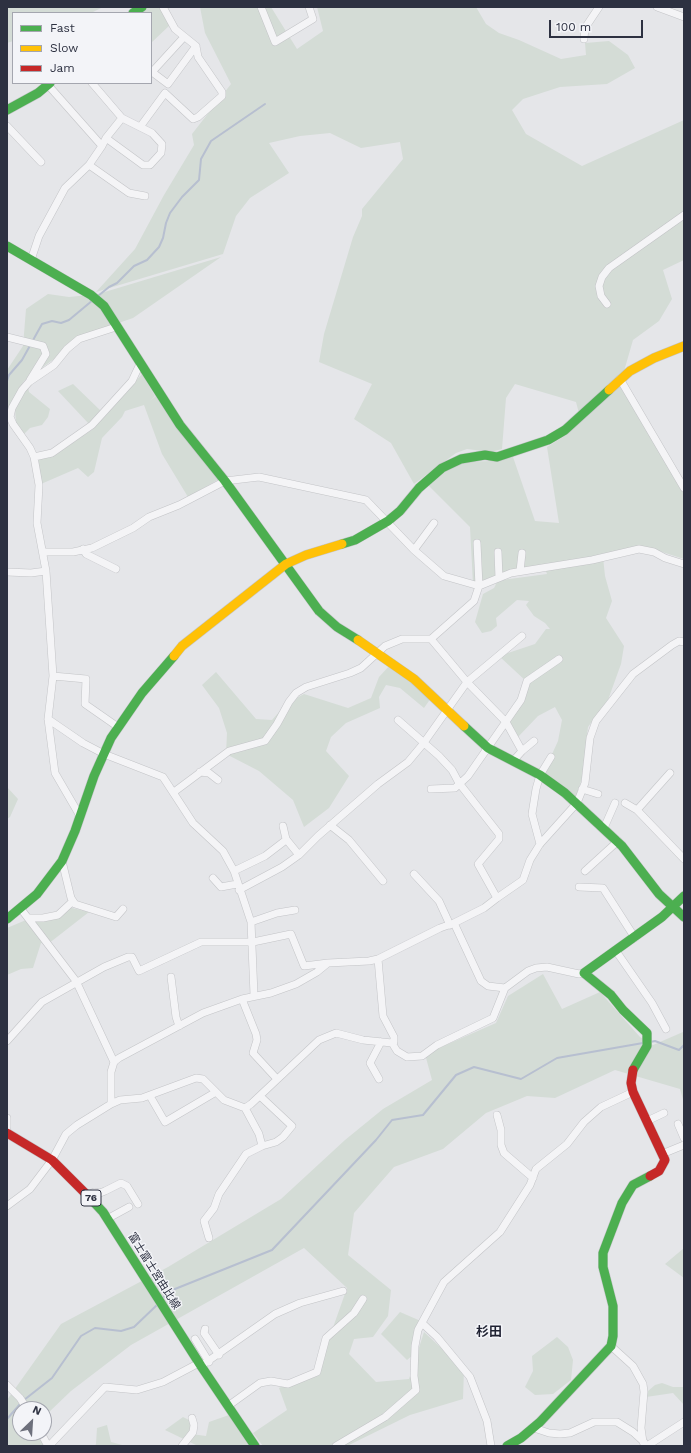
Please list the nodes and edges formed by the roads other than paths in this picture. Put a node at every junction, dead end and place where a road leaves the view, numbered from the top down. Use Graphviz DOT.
graph roads {
  1 [pos="163,7"];
  2 [pos="261,7"];
  3 [pos="309,7"];
  4 [pos="599,7"];
  5 [pos="657,7"];
  6 [pos="684,17"];
  7 [pos="184,37"];
  8 [pos="584,39"];
  9 [pos="196,46"];
  10 [pos="49,84"];
  11 [pos="93,84"];
  12 [pos="168,84"];
  13 [pos="165,93"];
  14 [pos="7,110"];
  15 [pos="122,118"];
  16 [pos="7,126"];
  17 [pos="140,127"];
  18 [pos="106,138"];
  19 [pos="102,146"];
  20 [pos="41,162"];
  21 [pos="89,165"];
  22 [pos="145,196"];
  23 [pos="684,215"];
  24 [pos="7,246"];
  25 [pos="31,260"];
  26 [pos="607,304"];
  27 [pos="116,327"];
  28 [pos="7,337"];
  29 [pos="684,346"];
  30 [pos="140,364"];
  31 [pos="620,379"];
  32 [pos="29,382"];
  33 [pos="34,457"];
  34 [pos="225,481"];
  35 [pos="684,488"];
  36 [pos="388,521"];
  37 [pos="434,523"];
  38 [pos="476,543"];
  39 [pos="83,549"];
  40 [pos="414,550"];
  41 [pos="44,552"];
  42 [pos="498,552"];
  43 [pos="522,553"];
  44 [pos="286,564"];
  45 [pos="684,564"];
  46 [pos="116,570"];
  47 [pos="46,571"];
  48 [pos="7,572"];
  49 [pos="520,572"];
  50 [pos="499,578"];
  51 [pos="479,586"];
  52 [pos="522,636"];
  53 [pos="431,639"];
  54 [pos="684,642"];
  55 [pos="377,652"];
  56 [pos="559,659"];
  57 [pos="53,676"];
  58 [pos="467,682"];
  59 [pos="447,709"];
  60 [pos="48,719"];
  61 [pos="398,720"];
  62 [pos="506,722"];
  63 [pos="118,728"];
  64 [pos="534,741"];
  65 [pos="423,744"];
  66 [pos="488,748"];
  67 [pos="522,751"];
  68 [pos="104,754"];
  69 [pos="551,757"];
  70 [pos="513,761"];
  71 [pos="200,772"];
  72 [pos="670,773"];
  73 [pos="540,775"];
  74 [pos="218,780"];
  75 [pos="459,783"];
  76 [pos="431,789"];
  77 [pos="582,789"];
  78 [pos="174,792"];
  79 [pos="598,794"];
  80 [pos="576,803"];
  81 [pos="615,803"];
  82 [pos="625,803"];
  83 [pos="637,810"];
  84 [pos="80,816"];
  85 [pos="330,825"];
  86 [pos="283,826"];
  87 [pos="604,828"];
  88 [pos="286,840"];
  89 [pos="618,841"];
  90 [pos="540,844"];
  91 [pos="299,855"];
  92 [pos="684,858"];
  93 [pos="62,860"];
  94 [pos="234,871"];
  95 [pos="586,871"];
  96 [pos="414,874"];
  97 [pos="213,878"];
  98 [pos="383,881"];
  99 [pos="579,886"];
  100 [pos="238,887"];
  101 [pos="684,896"];
  102 [pos="497,898"];
  103 [pos="73,901"];
  104 [pos="674,908"];
  105 [pos="21,909"];
  106 [pos="123,909"];
  107 [pos="295,910"];
  108 [pos="684,917"];
  109 [pos="29,918"];
  110 [pos="7,919"];
  111 [pos="251,922"];
  112 [pos="452,924"];
  113 [pos="635,938"];
  114 [pos="253,942"];
  115 [pos="616,951"];
  116 [pos="378,959"];
  117 [pos="328,963"];
  118 [pos="584,973"];
  119 [pos="171,977"];
  120 [pos="76,981"];
  121 [pos="505,988"];
  122 [pos="254,995"];
  123 [pos="242,999"];
  124 [pos="179,1026"];
  125 [pos="666,1029"];
  126 [pos="7,1041"];
  127 [pos="381,1042"];
  128 [pos="392,1043"];
  129 [pos="114,1062"];
  130 [pos="277,1078"];
  131 [pos="379,1079"];
  132 [pos="216,1092"];
  133 [pos="634,1092"];
  134 [pos="150,1096"];
  135 [pos="260,1096"];
  136 [pos="111,1104"];
  137 [pos="245,1108"];
  138 [pos="664,1113"];
  139 [pos="496,1116"];
  140 [pos="7,1118"];
  141 [pos="647,1121"];
  142 [pos="678,1124"];
  143 [pos="7,1127"];
  144 [pos="7,1133"];
  145 [pos="684,1138"];
  146 [pos="684,1145"];
  147 [pos="262,1146"];
  148 [pos="662,1154"];
  149 [pos="52,1160"];
  150 [pos="533,1178"];
  151 [pos="89,1195"];
  152 [pos="138,1204"];
  153 [pos="7,1206"];
  154 [pos="128,1207"];
  155 [pos="107,1219"];
  156 [pos="209,1238"];
  157 [pos="343,1291"];
  158 [pos="363,1299"];
  159 [pos="422,1324"];
  160 [pos="205,1329"];
  161 [pos="195,1339"];
  162 [pos="610,1346"];
  163 [pos="219,1354"];
  164 [pos="203,1364"];
  165 [pos="7,1385"];
  166 [pos="22,1401"];
  167 [pos="228,1406"];
  168 [pos="192,1418"];
  169 [pos="684,1422"];
  170 [pos="534,1428"];
  171 [pos="645,1445"];
  172 [pos="49,1446"];
  173 [pos="182,1446"];
  174 [pos="255,1446"];
  175 [pos="336,1446"];
  176 [pos="491,1446"];
  177 [pos="507,1446"];
  1 -- 7 [label="street"];
  2 -- 3 [label="street"];
  4 -- 8 [label="street"];
  5 -- 6 [label="street"];
  7 -- 9 [label="street"];
  7 -- 12 [label="street"];
  9 -- 12 [label="street"];
  9 -- 13 [label="street"];
  10 -- 14 [label="street"];
  10 -- 19 [label="street"];
  11 -- 15 [label="street"];
  12 -- 13 [label="street"];
  13 -- 17 [label="street"];
  15 -- 17 [label="street"];
  15 -- 18 [label="street"];
  16 -- 20 [label="street"];
  17 -- 18 [label="street"];
  18 -- 19 [label="street"];
  19 -- 21 [label="street"];
  21 -- 22 [label="street"];
  21 -- 25 [label="street"];
  23 -- 26 [label="street"];
  24 -- 25 [label="street"];
  25 -- 27 [label="street"];
  27 -- 30 [label="street"];
  27 -- 32 [label="street"];
  28 -- 32 [label="street"];
  29 -- 31 [label="street"];
  30 -- 33 [label="street"];
  30 -- 34 [label="street"];
  31 -- 35 [label="street"];
  31 -- 36 [label="street"];
  32 -- 33 [label="street"];
  33 -- 41 [label="street"];
  34 -- 36 [label="street"];
  34 -- 39 [label="street"];
  34 -- 44 [label="street"];
  36 -- 40 [label="street"];
  36 -- 44 [label="street"];
  37 -- 40 [label="street"];
  38 -- 51 [label="street"];
  39 -- 41 [label="street"];
  39 -- 46 [label="street"];
  40 -- 51 [label="street"];
  41 -- 47 [label="street"];
  42 -- 50 [label="street"];
  43 -- 49 [label="street"];
  44 -- 55 [label="street"];
  44 -- 63 [label="street"];
  45 -- 49 [label="street"];
  47 -- 48 [label="street"];
  47 -- 57 [label="street"];
  49 -- 50 [label="street"];
  50 -- 51 [label="street"];
  51 -- 53 [label="street"];
  52 -- 58 [label="street"];
  53 -- 55 [label="street"];
  53 -- 58 [label="street"];
  54 -- 77 [label="street"];
  55 -- 59 [label="street"];
  55 -- 71 [label="street"];
  56 -- 62 [label="street"];
  57 -- 60 [label="street"];
  57 -- 63 [label="street"];
  58 -- 59 [label="street"];
  58 -- 62 [label="street"];
  59 -- 65 [label="street"];
  59 -- 66 [label="street"];
  60 -- 68 [label="street"];
  60 -- 84 [label="street"];
  61 -- 65 [label="street"];
  62 -- 66 [label="street"];
  62 -- 67 [label="street"];
  63 -- 68 [label="street"];
  64 -- 67 [label="street"];
  65 -- 75 [label="street"];
  65 -- 85 [label="street"];
  66 -- 70 [label="street"];
  66 -- 75 [label="street"];
  67 -- 70 [label="street"];
  68 -- 78 [label="street"];
  68 -- 84 [label="street"];
  69 -- 73 [label="street"];
  70 -- 73 [label="street"];
  71 -- 74 [label="street"];
  71 -- 78 [label="street"];
  72 -- 83 [label="street"];
  73 -- 80 [label="street"];
  73 -- 90 [label="street"];
  75 -- 76 [label="street"];
  75 -- 102 [label="street"];
  77 -- 79 [label="street"];
  77 -- 80 [label="street"];
  78 -- 94 [label="street"];
  80 -- 87 [label="street"];
  80 -- 90 [label="street"];
  81 -- 87 [label="street"];
  82 -- 83 [label="street"];
  83 -- 92 [label="street"];
  84 -- 93 [label="street"];
  85 -- 91 [label="street"];
  85 -- 98 [label="street"];
  86 -- 88 [label="street"];
  87 -- 89 [label="street"];
  88 -- 91 [label="street"];
  88 -- 94 [label="street"];
  89 -- 95 [label="street"];
  89 -- 104 [label="street"];
  90 -- 102 [label="street"];
  91 -- 100 [label="street"];
  93 -- 103 [label="street"];
  93 -- 105 [label="street"];
  94 -- 100 [label="street"];
  96 -- 112 [label="street"];
  97 -- 100 [label="street"];
  99 -- 113 [label="street"];
  100 -- 111 [label="street"];
  101 -- 104 [label="street"];
  102 -- 112 [label="street"];
  103 -- 106 [label="street"];
  103 -- 109 [label="street"];
  104 -- 108 [label="street"];
  104 -- 113 [label="street"];
  105 -- 109 [label="street"];
  105 -- 110 [label="street"];
  107 -- 111 [label="street"];
  109 -- 120 [label="street"];
  111 -- 114 [label="street"];
  112 -- 116 [label="street"];
  112 -- 121 [label="street"];
  113 -- 115 [label="street"];
  114 -- 117 [label="street"];
  114 -- 120 [label="street"];
  114 -- 122 [label="street"];
  115 -- 118 [label="street"];
  115 -- 125 [label="street"];
  116 -- 117 [label="street"];
  116 -- 128 [label="street"];
  117 -- 122 [label="street"];
  118 -- 121 [label="street"];
  118 -- 133 [label="street"];
  119 -- 124 [label="street"];
  120 -- 126 [label="street"];
  120 -- 129 [label="street"];
  121 -- 128 [label="street"];
  122 -- 123 [label="street"];
  123 -- 124 [label="street"];
  123 -- 130 [label="street"];
  124 -- 129 [label="street"];
  127 -- 128 [label="street"];
  127 -- 130 [label="street"];
  127 -- 131 [label="street"];
  129 -- 136 [label="street"];
  130 -- 135 [label="street"];
  132 -- 134 [label="street"];
  132 -- 134 [label="street"];
  132 -- 137 [label="street"];
  133 -- 141 [label="street"];
  133 -- 150 [label="street"];
  134 -- 136 [label="street"];
  135 -- 137 [label="street"];
  135 -- 147 [label="street"];
  136 -- 149 [label="street"];
  137 -- 147 [label="street"];
  138 -- 141 [label="street"];
  139 -- 150 [label="street"];
  140 -- 143 [label="street"];
  141 -- 148 [label="street"];
  142 -- 145 [label="street"];
  144 -- 149 [label="street, 富士富士宮由比線 / 76"];
  146 -- 148 [label="street"];
  147 -- 156 [label="street"];
  148 -- 162 [label="street"];
  149 -- 151 [label="street, 富士富士宮由比線 / 76"];
  149 -- 153 [label="street"];
  150 -- 159 [label="street"];
  151 -- 152 [label="street"];
  151 -- 155 [label="street, 富士富士宮由比線 / 76"];
  154 -- 155 [label="street"];
  155 -- 164 [label="street, 富士富士宮由比線 / 76"];
  157 -- 163 [label="street"];
  158 -- 167 [label="street"];
  159 -- 175 [label="street"];
  159 -- 176 [label="street"];
  160 -- 163 [label="street"];
  161 -- 164 [label="street"];
  162 -- 170 [label="street"];
  162 -- 171 [label="street"];
  163 -- 164 [label="street"];
  164 -- 167 [label="street, 富士富士宮由比線 / 76"];
  164 -- 172 [label="street"];
  165 -- 166 [label="street"];
  167 -- 174 [label="street, 富士富士宮由比線 / 76"];
  168 -- 173 [label="street"];
  169 -- 171 [label="street"];
  170 -- 171 [label="street"];
  170 -- 177 [label="street"];
}
